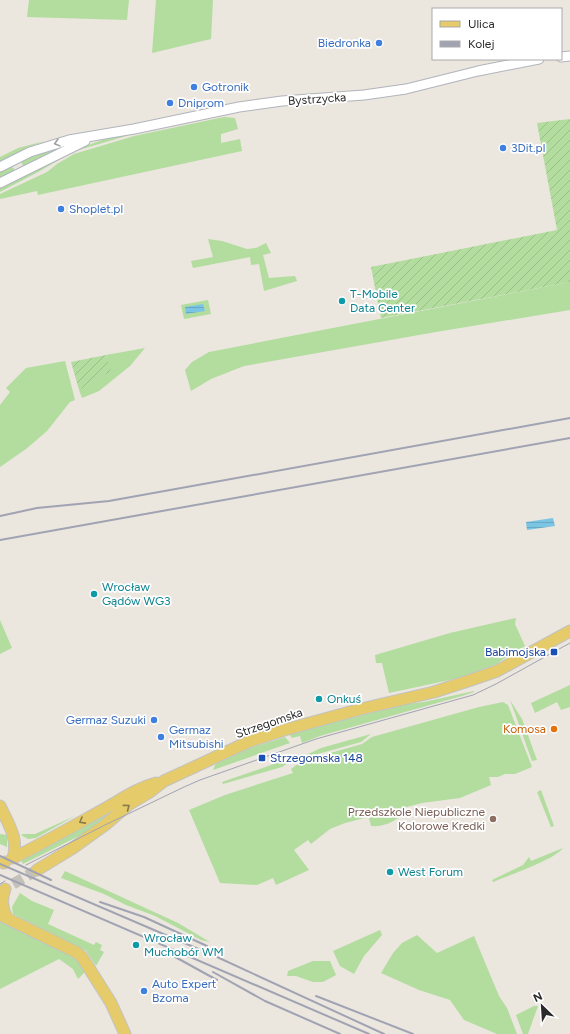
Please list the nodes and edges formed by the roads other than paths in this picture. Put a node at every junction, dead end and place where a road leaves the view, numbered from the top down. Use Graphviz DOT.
graph roads {
  1 [pos="534,60"];
  2 [pos="95,136"];
  3 [pos="9,163"];
  4 [pos="0,167"];
  5 [pos="14,175"];
  6 [pos="0,183"];
  7 [pos="570,631"];
  8 [pos="164,781"];
  9 [pos="0,806"];
  10 [pos="14,835"];
  11 [pos="37,846"];
  12 [pos="37,870"];
  13 [pos="6,888"];
  14 [pos="4,917"];
  15 [pos="125,1034"];
  1 -- 2 [label="street, Bystrzycka"];
  2 -- 3 [label="street, Bystrzycka, one-way"];
  2 -- 5 [label="street, Bystrzycka"];
  3 -- 4 [label="street, Bystrzycka"];
  3 -- 5 [label="street"];
  5 -- 6 [label="street, Bystrzycka"];
  7 -- 8 [label="main road, Strzegomska"];
  8 -- 11 [label="main road, Strzegomska, one-way"];
  12 -- 8 [label="main road, Strzegomska, one-way"];
  9 -- 10 [label="main road"];
  10 -- 11 [label="main road"];
  10 -- 11 [label="main road, Strzegomska"];
  13 -- 14 [label="main road"];
  14 -- 15 [label="main road"];
}
